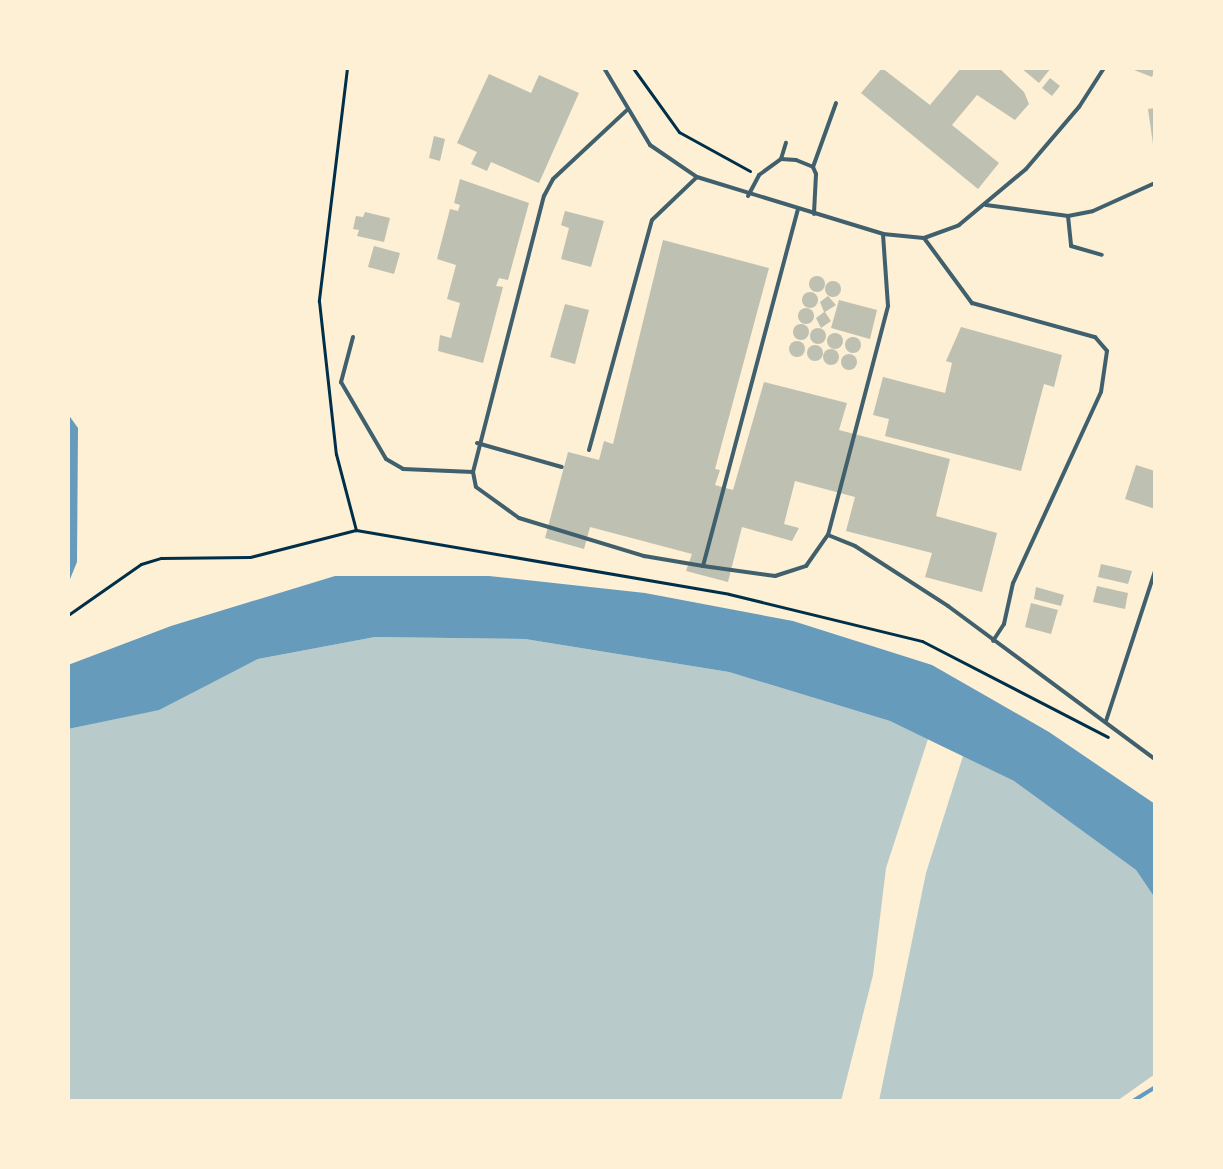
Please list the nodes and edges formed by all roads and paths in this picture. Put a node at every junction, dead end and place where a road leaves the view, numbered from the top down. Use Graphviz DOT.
graph roads {
  1 [pos="347,68"];
  2 [pos="604,68"];
  3 [pos="633,68"];
  4 [pos="1104,68"];
  5 [pos="836,103"];
  6 [pos="627,110"];
  7 [pos="786,143"];
  8 [pos="781,159"];
  9 [pos="813,167"];
  10 [pos="759,175"];
  11 [pos="697,177"];
  12 [pos="1155,183"];
  13 [pos="748,196"];
  14 [pos="986,205"];
  15 [pos="798,210"];
  16 [pos="814,214"];
  17 [pos="1068,216"];
  18 [pos="883,234"];
  19 [pos="924,238"];
  20 [pos="1102,255"];
  21 [pos="353,337"];
  22 [pos="477,443"];
  23 [pos="589,450"];
  24 [pos="562,467"];
  25 [pos="473,472"];
  26 [pos="356,530"];
  27 [pos="828,535"];
  28 [pos="703,566"];
  29 [pos="1155,571"];
  30 [pos="68,615"];
  31 [pos="993,641"];
  32 [pos="1106,721"];
  33 [pos="1129,739"];
  34 [pos="1155,759"];
  1 -- 26 [label="path"];
  2 -- 6 [label="lane"];
  3 -- 10 [label="path"];
  4 -- 14 [label="lane"];
  5 -- 9 [label="lane"];
  6 -- 11 [label="lane"];
  6 -- 22 [label="lane"];
  7 -- 8 [label="lane"];
  8 -- 9 [label="lane"];
  8 -- 10 [label="lane"];
  9 -- 16 [label="lane"];
  10 -- 13 [label="lane"];
  11 -- 13 [label="lane"];
  11 -- 23 [label="lane"];
  12 -- 17 [label="lane"];
  13 -- 15 [label="lane"];
  14 -- 17 [label="lane"];
  14 -- 19 [label="lane"];
  15 -- 16 [label="lane"];
  15 -- 28 [label="lane"];
  16 -- 18 [label="lane"];
  17 -- 20 [label="lane"];
  18 -- 19 [label="lane"];
  18 -- 27 [label="lane"];
  19 -- 31 [label="lane"];
  21 -- 25 [label="lane"];
  22 -- 24 [label="lane"];
  22 -- 25 [label="lane"];
  25 -- 28 [label="lane"];
  26 -- 30 [label="path"];
  26 -- 33 [label="path"];
  27 -- 28 [label="lane"];
  27 -- 31 [label="lane"];
  29 -- 32 [label="lane"];
  31 -- 32 [label="lane"];
  32 -- 33 [label="lane"];
  33 -- 34 [label="lane"];
}
